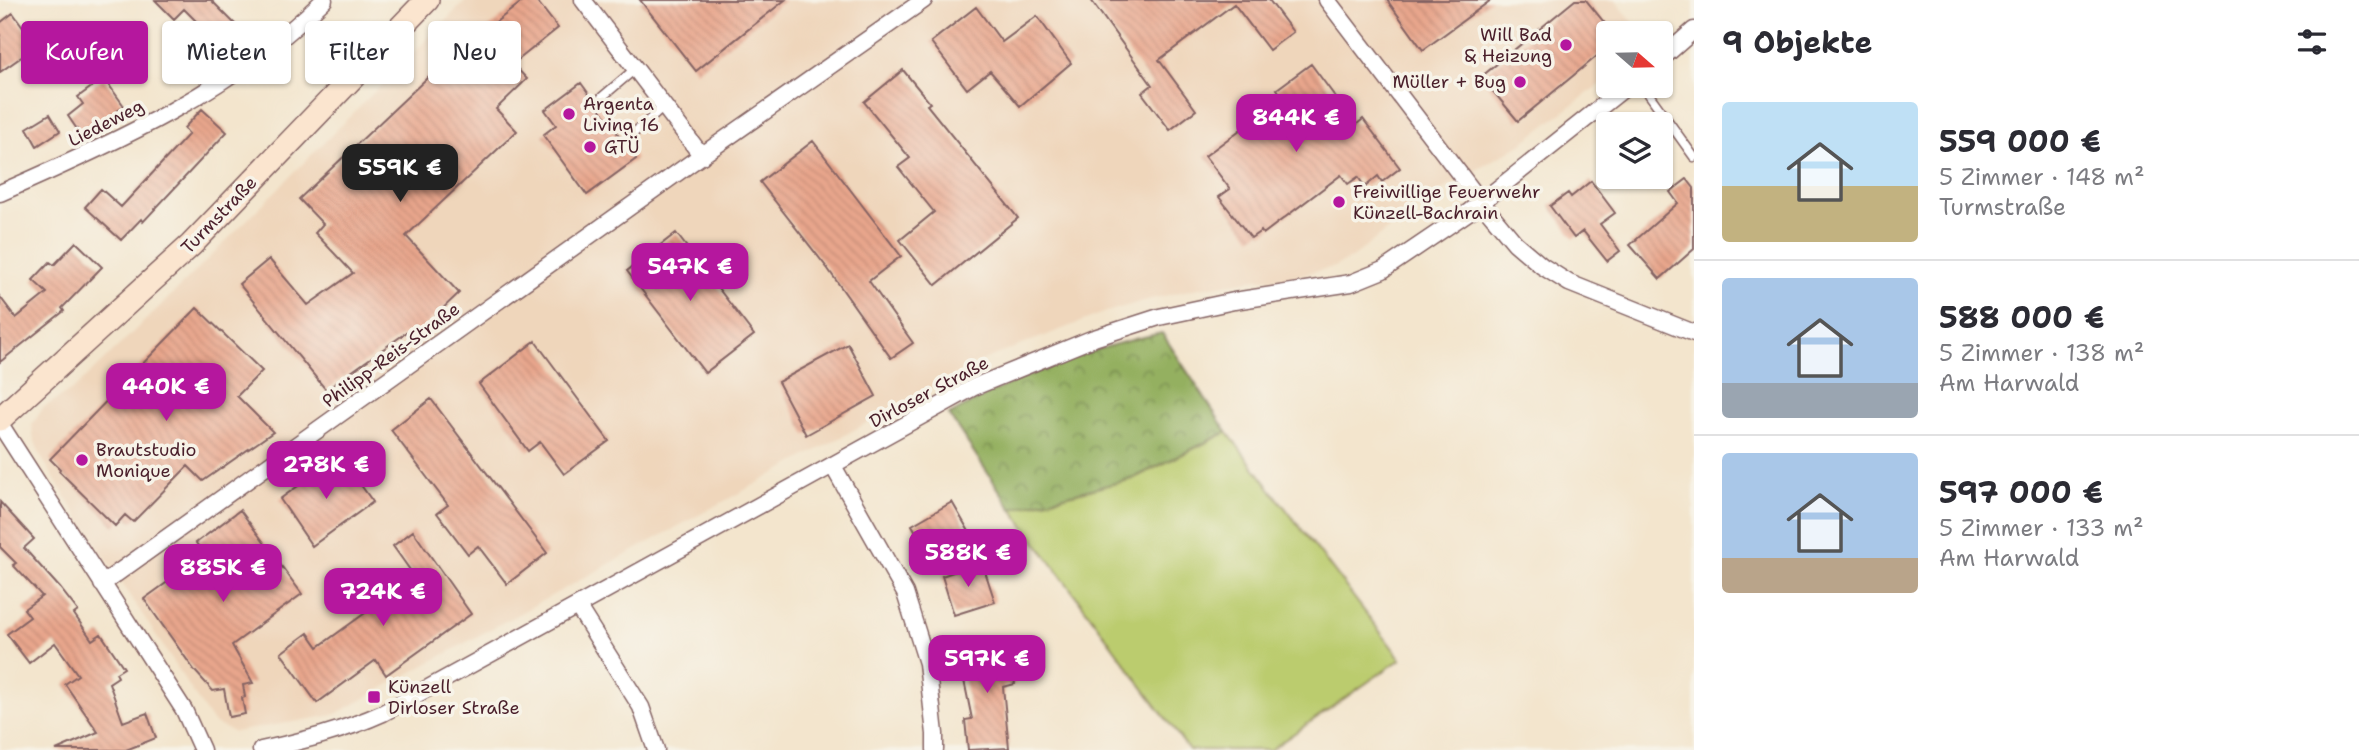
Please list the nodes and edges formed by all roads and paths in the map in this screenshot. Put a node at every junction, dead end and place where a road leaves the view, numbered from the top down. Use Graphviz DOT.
graph roads {
  1 [pos="324,0"];
  2 [pos="427,0"];
  3 [pos="583,0"];
  4 [pos="923,0"];
  5 [pos="1327,0"];
  6 [pos="1694,30"];
  7 [pos="1673,48"];
  8 [pos="635,69"];
  9 [pos="602,97"];
  10 [pos="1612,98"];
  11 [pos="1652,98"];
  12 [pos="664,107"];
  13 [pos="628,138"];
  14 [pos="702,156"];
  15 [pos="1694,157"];
  16 [pos="0,193"];
  17 [pos="1481,202"];
  18 [pos="1694,333"];
  19 [pos="0,421"];
  20 [pos="833,466"];
  21 [pos="102,584"];
  22 [pos="578,607"];
  23 [pos="202,750"];
  24 [pos="261,750"];
  25 [pos="656,750"];
  26 [pos="935,750"];
  1 -- 16 [label="street, Liedeweg"];
  2 -- 19 [label="main road, Turmstraße"];
  3 -- 8 [label="street"];
  4 -- 14 [label="street, Philipp-Reis-Straße"];
  5 -- 17 [label="street"];
  6 -- 7 [label="street"];
  8 -- 9 [label="lane"];
  8 -- 12 [label="street"];
  10 -- 17 [label="street, Dirloser Straße"];
  11 -- 15 [label="lane"];
  12 -- 13 [label="lane"];
  12 -- 14 [label="street"];
  14 -- 21 [label="street, Philipp-Reis-Straße"];
  17 -- 18 [label="street"];
  17 -- 20 [label="street, Dirloser Straße"];
  19 -- 21 [label="street"];
  20 -- 22 [label="street, Dirloser Straße"];
  20 -- 26 [label="street"];
  21 -- 23 [label="street"];
  22 -- 24 [label="street, Dirloser Straße"];
  22 -- 25 [label="street"];
}
